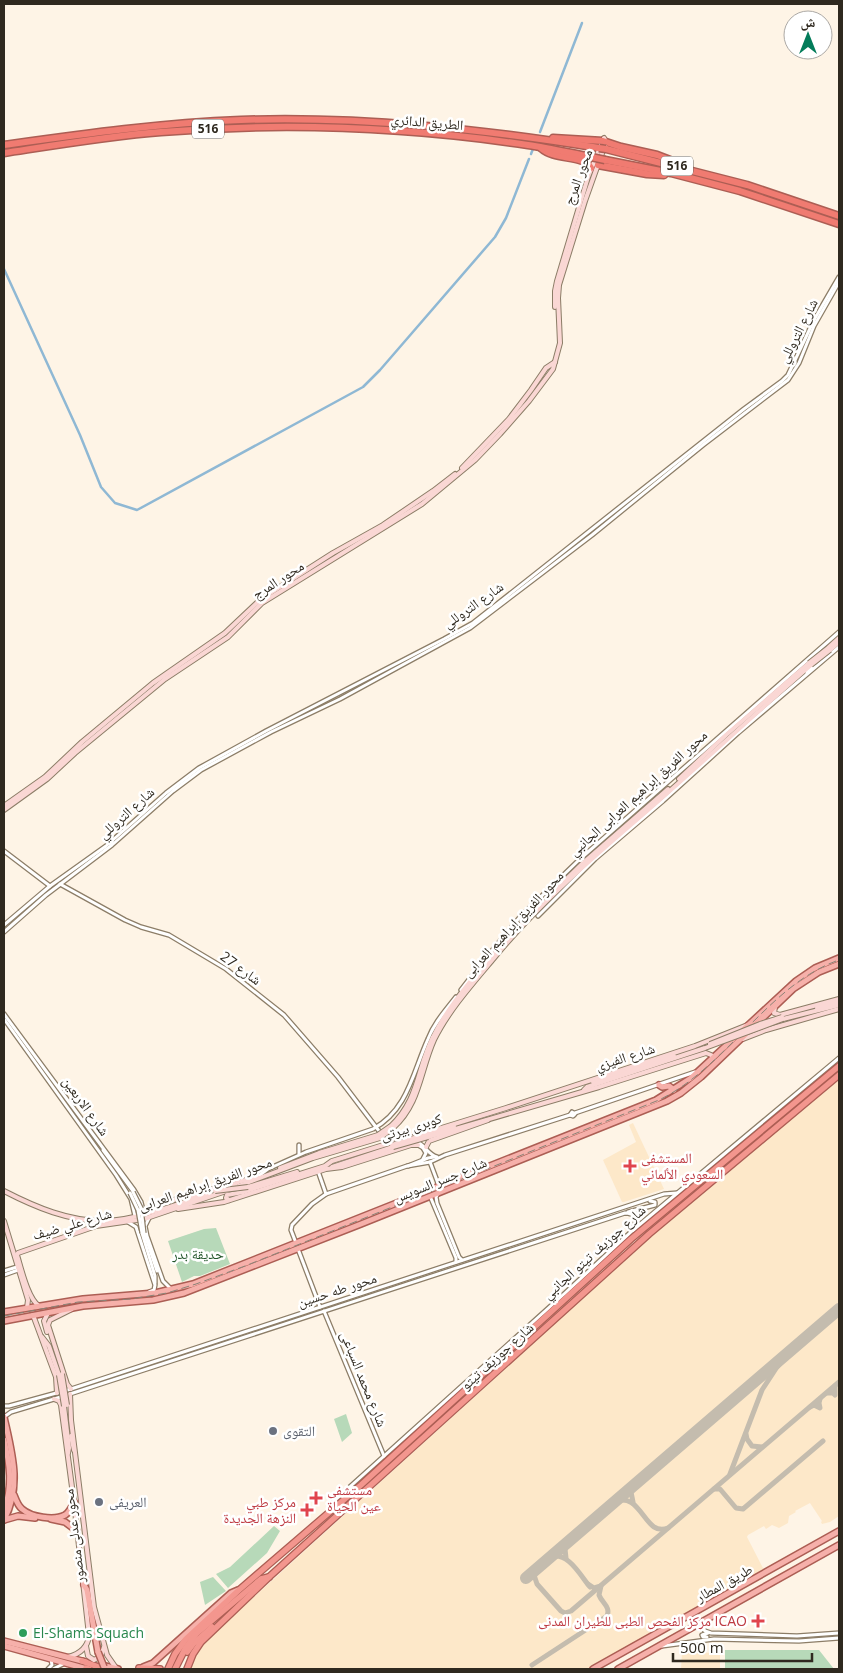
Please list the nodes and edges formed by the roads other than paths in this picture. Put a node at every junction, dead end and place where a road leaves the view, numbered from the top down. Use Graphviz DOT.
graph roads {
  1 [pos="542,139"];
  2 [pos="604,141"];
  3 [pos="4,144"];
  4 [pos="539,147"];
  5 [pos="4,154"];
  6 [pos="598,164"];
  7 [pos="682,167"];
  8 [pos="591,168"];
  9 [pos="671,173"];
  10 [pos="584,196"];
  11 [pos="839,216"];
  12 [pos="839,224"];
  13 [pos="839,277"];
  14 [pos="839,282"];
  15 [pos="804,346"];
  16 [pos="555,362"];
  17 [pos="456,474"];
  18 [pos="839,632"];
  19 [pos="839,638"];
  20 [pos="839,642"];
  21 [pos="828,647"];
  22 [pos="838,648"];
  23 [pos="810,664"];
  24 [pos="801,666"];
  25 [pos="808,674"];
  26 [pos="65,760"];
  27 [pos="696,767"];
  28 [pos="695,773"];
  29 [pos="4,806"];
  30 [pos="4,810"];
  31 [pos="4,851"];
  32 [pos="595,858"];
  33 [pos="59,882"];
  34 [pos="50,886"];
  35 [pos="538,899"];
  36 [pos="538,916"];
  37 [pos="4,925"];
  38 [pos="521,925"];
  39 [pos="4,932"];
  40 [pos="839,958"];
  41 [pos="839,964"];
  42 [pos="787,991"];
  43 [pos="839,1002"];
  44 [pos="775,1007"];
  45 [pos="839,1009"];
  46 [pos="4,1014"];
  47 [pos="781,1017"];
  48 [pos="4,1019"];
  49 [pos="750,1024"];
  50 [pos="773,1028"];
  51 [pos="740,1040"];
  52 [pos="706,1047"];
  53 [pos="714,1058"];
  54 [pos="839,1058"];
  55 [pos="839,1066"];
  56 [pos="700,1070"];
  57 [pos="839,1074"];
  58 [pos="578,1085"];
  59 [pos="658,1085"];
  60 [pos="562,1090"];
  61 [pos="674,1090"];
  62 [pos="392,1127"];
  63 [pos="377,1128"];
  64 [pos="379,1136"];
  65 [pos="427,1136"];
  66 [pos="406,1138"];
  67 [pos="101,1144"];
  68 [pos="299,1145"];
  69 [pos="418,1145"];
  70 [pos="426,1147"];
  71 [pos="398,1149"];
  72 [pos="96,1150"];
  73 [pos="299,1155"];
  74 [pos="445,1155"];
  75 [pos="437,1157"];
  76 [pos="422,1161"];
  77 [pos="430,1162"];
  78 [pos="506,1162"];
  79 [pos="407,1166"];
  80 [pos="325,1167"];
  81 [pos="309,1171"];
  82 [pos="318,1171"];
  83 [pos="257,1177"];
  84 [pos="240,1186"];
  85 [pos="439,1189"];
  86 [pos="4,1191"];
  87 [pos="132,1192"];
  88 [pos="243,1192"];
  89 [pos="677,1193"];
  90 [pos="326,1194"];
  91 [pos="430,1196"];
  92 [pos="229,1200"];
  93 [pos="650,1201"];
  94 [pos="141,1202"];
  95 [pos="133,1205"];
  96 [pos="171,1209"];
  97 [pos="438,1210"];
  98 [pos="383,1212"];
  99 [pos="625,1213"];
  100 [pos="146,1214"];
  101 [pos="135,1216"];
  102 [pos="152,1216"];
  103 [pos="4,1221"];
  104 [pos="128,1221"];
  105 [pos="99,1223"];
  106 [pos="145,1226"];
  107 [pos="136,1227"];
  108 [pos="632,1231"];
  109 [pos="447,1232"];
  110 [pos="143,1233"];
  111 [pos="624,1239"];
  112 [pos="297,1245"];
  113 [pos="13,1247"];
  114 [pos="502,1247"];
  115 [pos="23,1250"];
  116 [pos="618,1250"];
  117 [pos="504,1253"];
  118 [pos="463,1260"];
  119 [pos="456,1262"];
  120 [pos="18,1268"];
  121 [pos="4,1271"];
  122 [pos="11,1271"];
  123 [pos="160,1273"];
  124 [pos="4,1275"];
  125 [pos="215,1278"];
  126 [pos="164,1284"];
  127 [pos="155,1285"];
  128 [pos="172,1289"];
  129 [pos="143,1294"];
  130 [pos="30,1301"];
  131 [pos="39,1306"];
  132 [pos="320,1307"];
  133 [pos="27,1308"];
  134 [pos="74,1308"];
  135 [pos="324,1311"];
  136 [pos="4,1312"];
  137 [pos="49,1312"];
  138 [pos="33,1315"];
  139 [pos="4,1322"];
  140 [pos="47,1330"];
  141 [pos="40,1336"];
  142 [pos="180,1352"];
  143 [pos="182,1357"];
  144 [pos="60,1374"];
  145 [pos="67,1381"];
  146 [pos="57,1384"];
  147 [pos="70,1391"];
  148 [pos="57,1393"];
  149 [pos="54,1399"];
  150 [pos="65,1404"];
  151 [pos="4,1406"];
  152 [pos="9,1406"];
  153 [pos="11,1412"];
  154 [pos="436,1413"];
  155 [pos="4,1417"];
  156 [pos="4,1440"];
  157 [pos="384,1456"];
  158 [pos="14,1495"];
  159 [pos="74,1502"];
  160 [pos="21,1508"];
  161 [pos="4,1510"];
  162 [pos="329,1512"];
  163 [pos="18,1516"];
  164 [pos="62,1516"];
  165 [pos="4,1520"];
  166 [pos="65,1522"];
  167 [pos="77,1531"];
  168 [pos="839,1531"];
  169 [pos="839,1545"];
  170 [pos="270,1578"];
  171 [pos="84,1585"];
  172 [pos="239,1590"];
  173 [pos="226,1618"];
  174 [pos="704,1621"];
  175 [pos="711,1633"];
  176 [pos="839,1634"];
  177 [pos="714,1638"];
  178 [pos="839,1638"];
  179 [pos="4,1642"];
  180 [pos="4,1646"];
  181 [pos="86,1646"];
  182 [pos="104,1646"];
  183 [pos="657,1647"];
  184 [pos="624,1652"];
  185 [pos="68,1660"];
  186 [pos="82,1661"];
  187 [pos="53,1665"];
  188 [pos="620,1668"];
  189 [pos="48,1669"];
  190 [pos="97,1669"];
  191 [pos="118,1669"];
  192 [pos="138,1669"];
  193 [pos="160,1669"];
  194 [pos="168,1669"];
  195 [pos="177,1669"];
  196 [pos="187,1669"];
  197 [pos="593,1669"];
  1 -- 2 [label="highway"];
  1 -- 3 [label="highway, الطريق الدائري / 516"];
  1 -- 7 [label="highway, الطريق الدائري / 516"];
  2 -- 6 [label="main road, محور المرج"];
  2 -- 7 [label="highway"];
  2 -- 8 [label="main road, محور المرج"];
  4 -- 5 [label="highway, الطريق الدائري / 516"];
  4 -- 8 [label="highway"];
  4 -- 9 [label="highway, الطريق الدائري / 516, bridge"];
  6 -- 9 [label="highway"];
  6 -- 10 [label="main road, محور المرج"];
  7 -- 11 [label="highway, الطريق الدائري / 516"];
  8 -- 10 [label="main road, محور المرج"];
  9 -- 12 [label="highway, الطريق الدائري / 516"];
  10 -- 16 [label="main road, محور المرج"];
  13 -- 15 [label="street, شارع التروللي"];
  14 -- 15 [label="street, شارع التروللي"];
  15 -- 33 [label="street, شارع التروللي"];
  16 -- 17 [label="main road, محور المرج"];
  16 -- 17 [label="main road, محور المرج"];
  17 -- 26 [label="main road, محور المرج"];
  18 -- 21 [label="street, محور الفريق إبراهيم العرابى الجانبي"];
  19 -- 21 [label="main road, محور الفريق إبراهيم العرابى"];
  20 -- 21 [label="main road, محور الفريق إبراهيم العرابى"];
  21 -- 22 [label="street"];
  21 -- 23 [label="main road, محور الفريق إبراهيم العرابى, bridge"];
  21 -- 24 [label="street, محور الفريق إبراهيم العرابى الجانبي"];
  22 -- 25 [label="street, محور الفريق إبراهيم العرابى الجانبي"];
  23 -- 27 [label="main road, محور الفريق إبراهيم العرابى"];
  23 -- 38 [label="main road, محور الفريق إبراهيم العرابى"];
  24 -- 25 [label="street"];
  24 -- 35 [label="street, محور الفريق إبراهيم العرابى الجانبي"];
  25 -- 28 [label="street, محور الفريق إبراهيم العرابى الجانبي"];
  26 -- 29 [label="main road, محور المرج"];
  26 -- 30 [label="main road, محور المرج"];
  27 -- 28 [label="main road"];
  27 -- 32 [label="main road, محور الفريق إبراهيم العرابى"];
  28 -- 32 [label="street, محور الفريق إبراهيم العرابى الجانبي"];
  31 -- 34 [label="street"];
  32 -- 36 [label="street, محور الفريق إبراهيم العرابى الجانبي"];
  32 -- 62 [label="main road, محور الفريق إبراهيم العرابى"];
  33 -- 34 [label="street"];
  33 -- 39 [label="street"];
  33 -- 63 [label="street, شارع 27"];
  34 -- 37 [label="street"];
  35 -- 38 [label="main road"];
  35 -- 63 [label="street, محور الفريق إبراهيم العرابى الجانبي"];
  38 -- 62 [label="main road, محور الفريق إبراهيم العرابى"];
  40 -- 42 [label="main road, شارع جسر السويس"];
  41 -- 42 [label="main road, شارع جسر السويس"];
  42 -- 44 [label="main road, شارع جسر السويس"];
  42 -- 49 [label="main road, شارع جسر السويس"];
  43 -- 47 [label="main road"];
  44 -- 47 [label="main road"];
  44 -- 51 [label="main road, شارع جسر السويس"];
  45 -- 50 [label="main road"];
  46 -- 67 [label="street, شارع الاربعين"];
  47 -- 50 [label="main road"];
  47 -- 52 [label="main road, bridge"];
  48 -- 72 [label="street, شارع الاربعين"];
  49 -- 52 [label="main road"];
  49 -- 53 [label="main road, شارع جسر السويس"];
  50 -- 51 [label="main road"];
  51 -- 78 [label="main road, شارع جسر السويس"];
  52 -- 53 [label="main road"];
  52 -- 58 [label="main road"];
  52 -- 58 [label="main road, شارع الفيزي"];
  52 -- 65 [label="main road, كوبرى بيرتى"];
  53 -- 56 [label="main road, شارع جسر السويس"];
  54 -- 89 [label="street, شارع جوزيف تيتو الجانبي"];
  55 -- 116 [label="highway, شارع جوزيف تيتو"];
  56 -- 59 [label="street"];
  56 -- 61 [label="main road, شارع جسر السويس"];
  57 -- 170 [label="highway, شارع جوزيف تيتو"];
  58 -- 60 [label="main road, شارع الفيزي"];
  59 -- 61 [label="main road"];
  59 -- 74 [label="street"];
  60 -- 65 [label="main road, كوبرى بيرتى"];
  61 -- 78 [label="main road, شارع جسر السويس"];
  62 -- 64 [label="main road, محور الفريق إبراهيم العرابى, bridge"];
  63 -- 66 [label="street"];
  63 -- 69 [label="street"];
  63 -- 73 [label="street, محور الفريق إبراهيم العرابى الجانبي"];
  64 -- 83 [label="main road, محور الفريق إبراهيم العرابى"];
  64 -- 84 [label="main road, محور الفريق إبراهيم العرابى"];
  65 -- 66 [label="main road"];
  65 -- 70 [label="main road"];
  65 -- 80 [label="main road, كوبرى بيرتى, bridge"];
  66 -- 70 [label="street"];
  67 -- 87 [label="street"];
  67 -- 94 [label="street, شارع الاربعين"];
  68 -- 73 [label="street"];
  69 -- 71 [label="main road"];
  69 -- 76 [label="street"];
  70 -- 75 [label="street"];
  71 -- 80 [label="main road"];
  71 -- 80 [label="main road"];
  72 -- 87 [label="street"];
  72 -- 95 [label="street, شارع الاربعين"];
  73 -- 83 [label="street, محور الفريق إبراهيم العرابى الجانبي"];
  74 -- 75 [label="street"];
  74 -- 77 [label="street"];
  75 -- 76 [label="street"];
  76 -- 79 [label="street"];
  77 -- 79 [label="street"];
  77 -- 85 [label="street"];
  78 -- 85 [label="main road, شارع جسر السويس"];
  79 -- 90 [label="street"];
  80 -- 81 [label="main road"];
  80 -- 82 [label="main road"];
  81 -- 88 [label="main road"];
  81 -- 100 [label="main road, bridge"];
  82 -- 90 [label="street"];
  82 -- 92 [label="main road"];
  83 -- 100 [label="main road, محور الفريق إبراهيم العرابى"];
  84 -- 88 [label="main road"];
  84 -- 96 [label="main road, محور الفريق إبراهيم العرابى"];
  85 -- 91 [label="main road, شارع جسر السويس"];
  85 -- 97 [label="street"];
  85 -- 98 [label="main road, شارع جسر السويس"];
  86 -- 105 [label="main road"];
  87 -- 110 [label="street, bridge"];
  88 -- 92 [label="main road"];
  89 -- 93 [label="street, محور طه حسين"];
  89 -- 108 [label="street, شارع جوزيف تيتو الجانبي"];
  90 -- 112 [label="street"];
  91 -- 97 [label="street"];
  91 -- 98 [label="main road, شارع جسر السويس"];
  92 -- 96 [label="main road"];
  93 -- 99 [label="street, محور طه حسين"];
  93 -- 114 [label="street, محور طه حسين"];
  94 -- 95 [label="street"];
  94 -- 100 [label="street, شارع الاربعين"];
  95 -- 101 [label="street, شارع الاربعين"];
  96 -- 102 [label="main road, محور الفريق إبراهيم العرابى"];
  97 -- 109 [label="street"];
  98 -- 112 [label="main road, شارع جسر السويس"];
  99 -- 108 [label="street"];
  99 -- 117 [label="street, محور طه حسين"];
  100 -- 101 [label="main road, محور الفريق إبراهيم العرابى"];
  101 -- 105 [label="main road, محور الفريق إبراهيم العرابى"];
  102 -- 104 [label="main road, محور الفريق إبراهيم العرابى"];
  102 -- 106 [label="street"];
  103 -- 113 [label="main road"];
  104 -- 105 [label="main road, شارع علي ضيف"];
  104 -- 107 [label="street"];
  105 -- 115 [label="main road, شارع علي ضيف"];
  106 -- 107 [label="street"];
  106 -- 123 [label="street"];
  107 -- 127 [label="street"];
  108 -- 111 [label="street, شارع جوزيف تيتو الجانبي"];
  109 -- 118 [label="street"];
  109 -- 119 [label="street"];
  110 -- 123 [label="street"];
  110 -- 127 [label="street"];
  111 -- 116 [label="highway"];
  111 -- 154 [label="street, شارع جوزيف تيتو الجانبي"];
  112 -- 125 [label="main road, شارع جسر السويس"];
  112 -- 132 [label="street"];
  113 -- 115 [label="main road"];
  113 -- 120 [label="main road"];
  114 -- 117 [label="street"];
  114 -- 118 [label="street, محور طه حسين"];
  115 -- 130 [label="main road"];
  116 -- 154 [label="highway, شارع جوزيف تيتو"];
  117 -- 135 [label="street, محور طه حسين"];
  118 -- 119 [label="street, محور طه حسين"];
  119 -- 132 [label="street, محور طه حسين"];
  120 -- 122 [label="street"];
  120 -- 130 [label="main road"];
  121 -- 122 [label="street"];
  122 -- 124 [label="street"];
  123 -- 126 [label="street"];
  125 -- 128 [label="main road, شارع جسر السويس"];
  125 -- 134 [label="main road, شارع جسر السويس"];
  126 -- 127 [label="street"];
  126 -- 128 [label="street"];
  127 -- 129 [label="street"];
  128 -- 129 [label="main road, شارع جسر السويس"];
  129 -- 131 [label="main road, شارع جسر السويس"];
  130 -- 131 [label="main road"];
  130 -- 133 [label="main road"];
  131 -- 133 [label="main road, شارع جسر السويس"];
  132 -- 142 [label="street, محور طه حسين"];
  133 -- 136 [label="main road, شارع جسر السويس"];
  134 -- 137 [label="main road, شارع جسر السويس"];
  134 -- 140 [label="main road"];
  135 -- 143 [label="street, محور طه حسين"];
  135 -- 157 [label="street, شارع محمد السباعى"];
  137 -- 138 [label="main road, شارع جسر السويس"];
  137 -- 140 [label="main road"];
  138 -- 139 [label="main road, شارع جسر السويس"];
  138 -- 141 [label="main road"];
  140 -- 144 [label="main road"];
  140 -- 145 [label="main road"];
  141 -- 144 [label="main road"];
  141 -- 146 [label="main road"];
  142 -- 143 [label="street"];
  142 -- 147 [label="street, محور طه حسين"];
  143 -- 147 [label="street, محور طه حسين"];
  144 -- 150 [label="main road, bridge"];
  145 -- 146 [label="main road"];
  145 -- 147 [label="main road"];
  146 -- 148 [label="main road"];
  147 -- 148 [label="street, محور طه حسين"];
  147 -- 149 [label="street, محور طه حسين"];
  147 -- 150 [label="main road"];
  148 -- 152 [label="street, محور طه حسين"];
  149 -- 150 [label="main road"];
  149 -- 153 [label="street, محور طه حسين"];
  150 -- 159 [label="main road, محور عدلى منصور"];
  150 -- 182 [label="main road, محور عدلى منصور"];
  151 -- 152 [label="street, محور طه حسين"];
  152 -- 153 [label="street"];
  153 -- 155 [label="street, محور طه حسين"];
  154 -- 157 [label="street, شارع جوزيف تيتو الجانبي"];
  154 -- 162 [label="highway, شارع جوزيف تيتو"];
  155 -- 158 [label="main road"];
  156 -- 161 [label="main road"];
  157 -- 162 [label="street, شارع جوزيف تيتو الجانبي"];
  158 -- 160 [label="main road"];
  158 -- 165 [label="main road"];
  159 -- 164 [label="main road"];
  159 -- 167 [label="main road, محور عدلى منصور"];
  160 -- 163 [label="main road"];
  160 -- 164 [label="main road"];
  162 -- 172 [label="highway, شارع جوزيف تيتو"];
  163 -- 165 [label="main road"];
  163 -- 166 [label="main road"];
  164 -- 166 [label="main road"];
  166 -- 167 [label="main road"];
  167 -- 171 [label="main road, محور عدلى منصور"];
  168 -- 184 [label="main road, طريق المطار"];
  169 -- 174 [label="main road, طريق المطار"];
  170 -- 173 [label="highway, شارع جوزيف تيتو"];
  170 -- 195 [label="highway"];
  171 -- 181 [label="main road, محور عدلى منصور"];
  171 -- 190 [label="main road, bridge"];
  172 -- 192 [label="main road, شارع جوزيف تيتو"];
  172 -- 194 [label="highway, شارع جوزيف تيتو"];
  173 -- 195 [label="highway"];
  173 -- 196 [label="highway, شارع جوزيف تيتو"];
  174 -- 175 [label="street"];
  174 -- 183 [label="main road, طريق المطار"];
  175 -- 176 [label="street"];
  175 -- 177 [label="street"];
  177 -- 178 [label="street"];
  177 -- 183 [label="street"];
  179 -- 185 [label="main road"];
  180 -- 187 [label="main road"];
  181 -- 182 [label="main road"];
  181 -- 185 [label="main road"];
  182 -- 191 [label="main road, محور عدلى منصور"];
  183 -- 188 [label="main road, طريق المطار"];
  184 -- 188 [label="main road"];
  184 -- 197 [label="main road, طريق المطار"];
  185 -- 186 [label="main road"];
  185 -- 187 [label="main road"];
  185 -- 187 [label="street"];
  185 -- 190 [label="main road"];
  186 -- 190 [label="highway"];
  186 -- 191 [label="main road"];
  187 -- 189 [label="street"];
  192 -- 193 [label="highway"];
}
